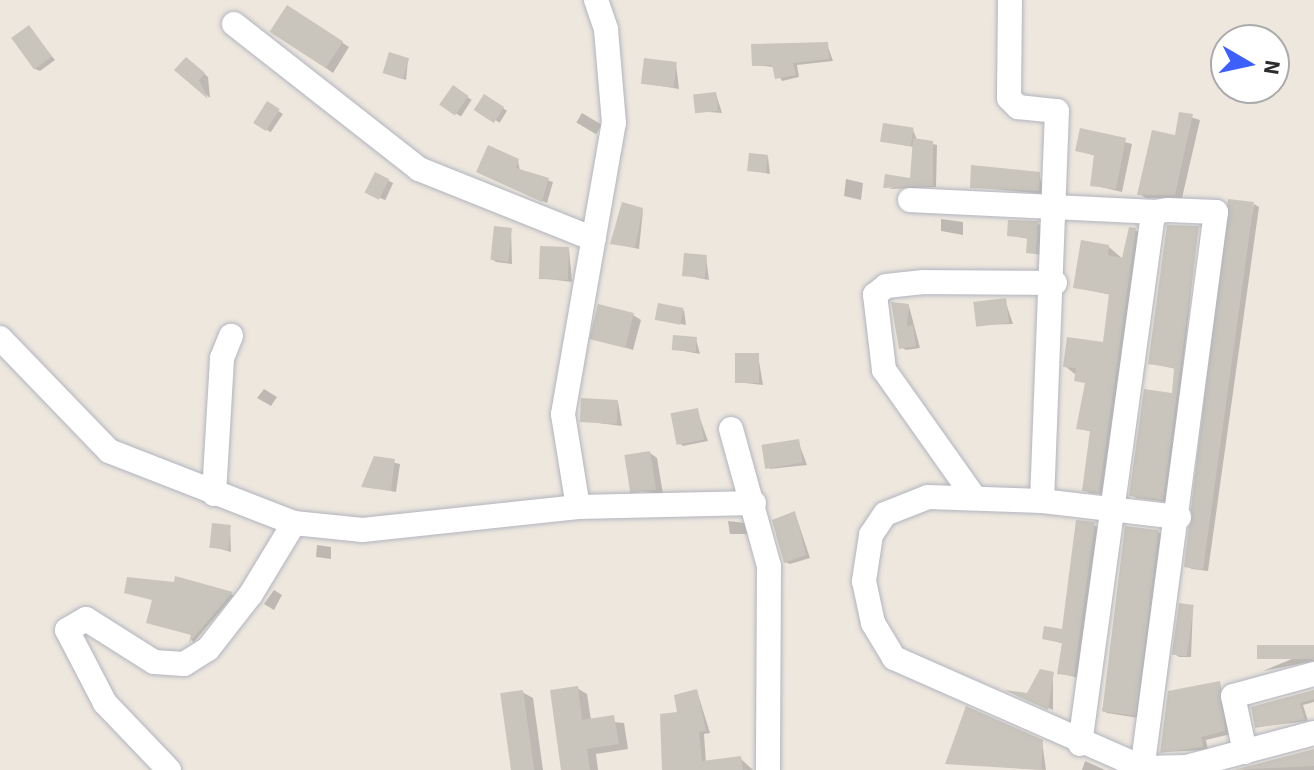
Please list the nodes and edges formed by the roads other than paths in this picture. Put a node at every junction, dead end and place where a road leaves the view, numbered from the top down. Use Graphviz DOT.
graph roads {
  1 [pos="596,0"];
  2 [pos="1010,0"];
  3 [pos="234,24"];
  4 [pos="910,200"];
  5 [pos="1056,208"];
  6 [pos="1155,212"];
  7 [pos="594,239"];
  8 [pos="1055,283"];
  9 [pos="231,336"];
  10 [pos="0,338"];
  11 [pos="731,429"];
  12 [pos="214,494"];
  13 [pos="974,497"];
  14 [pos="1042,501"];
  15 [pos="754,503"];
  16 [pos="578,507"];
  17 [pos="1113,509"];
  18 [pos="1179,517"];
  19 [pos="294,523"];
  20 [pos="1314,674"];
  21 [pos="1314,733"];
  22 [pos="1080,744"];
  23 [pos="1245,752"];
  24 [pos="1143,769"];
  25 [pos="169,770"];
  26 [pos="768,770"];
  1 -- 7 [label="street"];
  2 -- 5 [label="street"];
  3 -- 7 [label="street"];
  4 -- 5 [label="street"];
  5 -- 6 [label="street"];
  5 -- 8 [label="street"];
  6 -- 17 [label="street"];
  6 -- 18 [label="street"];
  7 -- 16 [label="street"];
  8 -- 13 [label="street"];
  8 -- 14 [label="street"];
  9 -- 12 [label="street"];
  10 -- 12 [label="street"];
  11 -- 15 [label="street"];
  12 -- 19 [label="street"];
  13 -- 14 [label="street"];
  13 -- 22 [label="street"];
  14 -- 17 [label="street"];
  15 -- 16 [label="street"];
  15 -- 26 [label="street"];
  16 -- 19 [label="street"];
  17 -- 18 [label="street"];
  17 -- 22 [label="street"];
  18 -- 24 [label="street"];
  19 -- 25 [label="street"];
  20 -- 23 [label="street"];
  21 -- 23 [label="street"];
  22 -- 24 [label="street"];
  23 -- 24 [label="street"];
}
